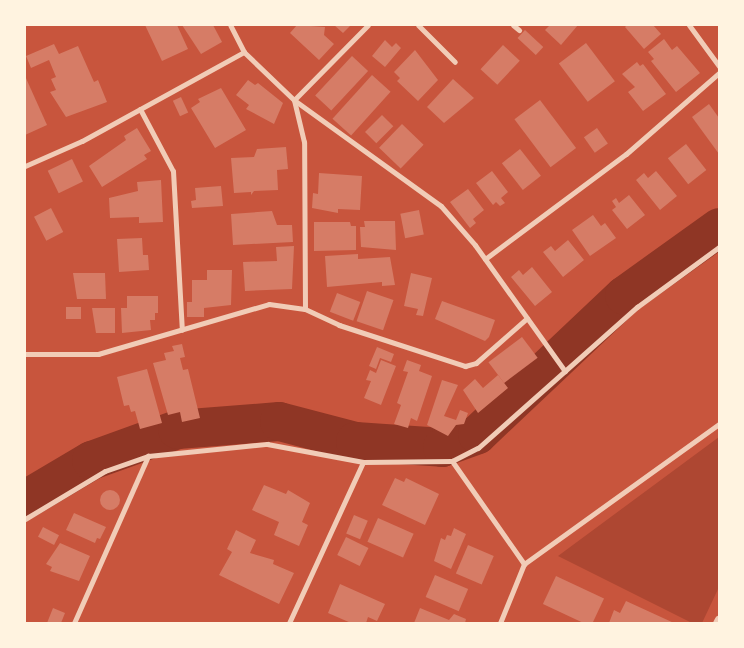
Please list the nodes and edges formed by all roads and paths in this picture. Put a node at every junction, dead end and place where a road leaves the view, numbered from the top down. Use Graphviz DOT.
graph roads {
  1 [pos="230,25"];
  2 [pos="368,25"];
  3 [pos="418,25"];
  4 [pos="513,25"];
  5 [pos="689,25"];
  6 [pos="519,30"];
  7 [pos="244,52"];
  8 [pos="455,62"];
  9 [pos="719,66"];
  10 [pos="719,73"];
  11 [pos="294,100"];
  12 [pos="140,110"];
  13 [pos="25,166"];
  14 [pos="719,247"];
  15 [pos="485,259"];
  16 [pos="305,309"];
  17 [pos="527,318"];
  18 [pos="182,330"];
  19 [pos="25,354"];
  20 [pos="564,370"];
  21 [pos="719,424"];
  22 [pos="148,456"];
  23 [pos="452,461"];
  24 [pos="363,462"];
  25 [pos="25,519"];
  26 [pos="524,564"];
  27 [pos="719,619"];
  28 [pos="74,623"];
  29 [pos="289,623"];
  30 [pos="500,623"];
  31 [pos="717,623"];
  1 -- 7 [label="street"];
  2 -- 11 [label="street"];
  3 -- 8 [label="street"];
  4 -- 6 [label="street"];
  5 -- 9 [label="street"];
  7 -- 11 [label="street"];
  7 -- 12 [label="street"];
  10 -- 15 [label="street"];
  11 -- 15 [label="street"];
  11 -- 16 [label="street"];
  12 -- 13 [label="street"];
  12 -- 18 [label="street"];
  14 -- 20 [label="street"];
  15 -- 17 [label="street"];
  16 -- 17 [label="street"];
  16 -- 18 [label="street"];
  17 -- 20 [label="street"];
  18 -- 19 [label="street"];
  20 -- 23 [label="street"];
  21 -- 26 [label="street"];
  22 -- 24 [label="street"];
  22 -- 25 [label="street"];
  22 -- 28 [label="street"];
  23 -- 24 [label="street"];
  23 -- 26 [label="street"];
  24 -- 29 [label="street"];
  26 -- 30 [label="street"];
  27 -- 31 [label="street"];
}
